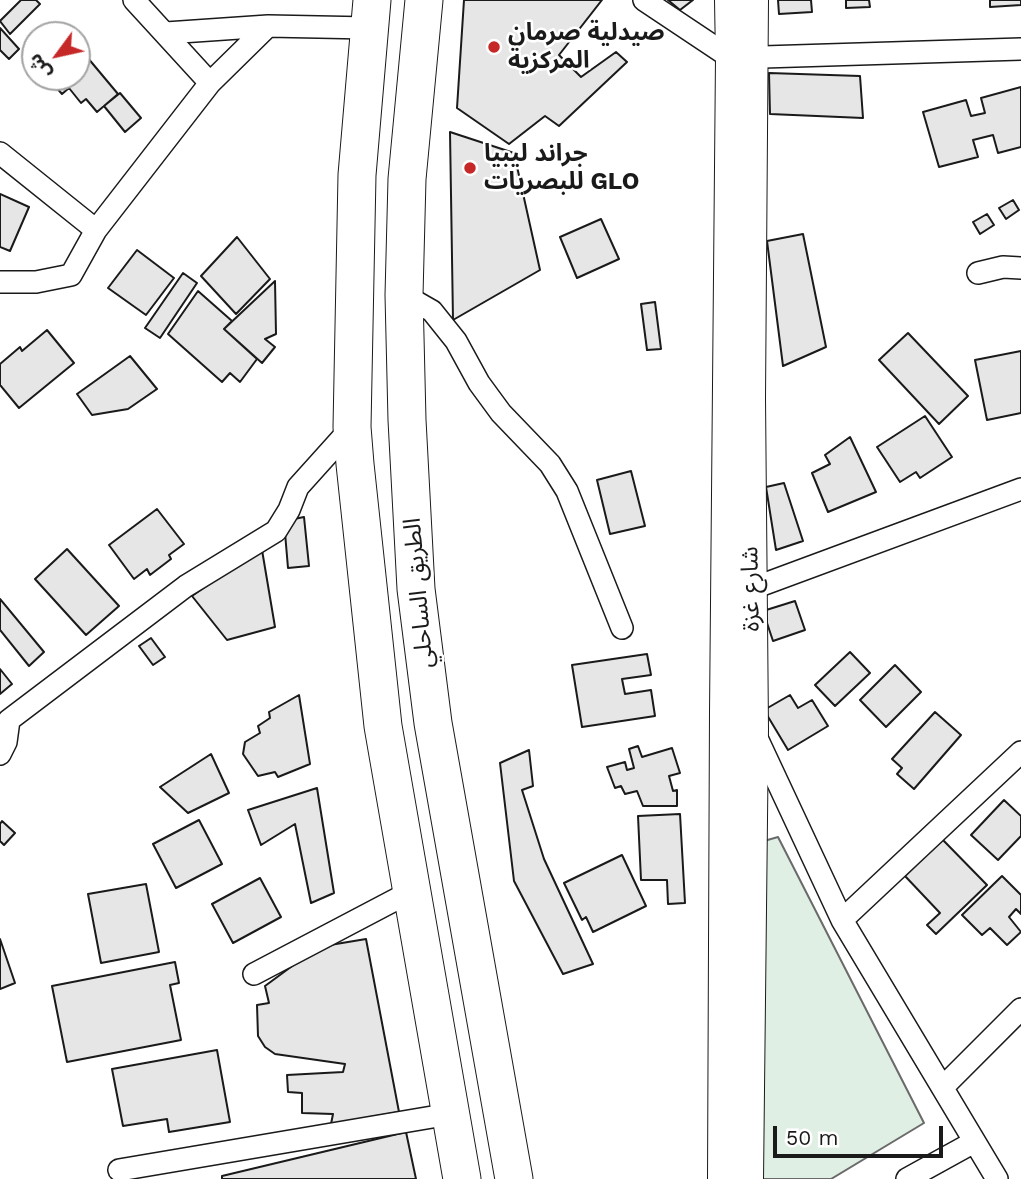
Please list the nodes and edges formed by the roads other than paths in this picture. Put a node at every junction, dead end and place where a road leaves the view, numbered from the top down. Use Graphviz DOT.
graph roads {
  1 [pos="134,0"];
  2 [pos="424,0"];
  3 [pos="644,0"];
  4 [pos="730,0"];
  5 [pos="753,0"];
  6 [pos="370,14"];
  7 [pos="268,26"];
  8 [pos="166,33"];
  9 [pos="1021,49"];
  10 [pos="743,57"];
  11 [pos="210,83"];
  12 [pos="0,153"];
  13 [pos="357,175"];
  14 [pos="407,179"];
  15 [pos="96,230"];
  16 [pos="1021,268"];
  17 [pos="978,273"];
  18 [pos="0,282"];
  19 [pos="404,295"];
  20 [pos="352,427"];
  21 [pos="1021,489"];
  22 [pos="751,589"];
  23 [pos="622,628"];
  24 [pos="725,711"];
  25 [pos="5,720"];
  26 [pos="753,729"];
  27 [pos="1021,752"];
  28 [pos="0,754"];
  29 [pos="410,892"];
  30 [pos="842,920"];
  31 [pos="254,974"];
  32 [pos="1021,1009"];
  33 [pos="943,1087"];
  34 [pos="450,1114"];
  35 [pos="974,1142"];
  36 [pos="119,1170"];
  37 [pos="462,1179"];
  38 [pos="514,1179"];
  39 [pos="723,1179"];
  40 [pos="748,1179"];
  41 [pos="907,1179"];
  42 [pos="997,1179"];
  1 -- 8 [label="street"];
  2 -- 14 [label="highway, الطريق الساحلي"];
  3 -- 10 [label="street"];
  4 -- 10 [label="street, شارع غزة"];
  5 -- 10 [label="street, شارع غزة"];
  6 -- 7 [label="street"];
  6 -- 13 [label="highway, الطريق الساحلي"];
  7 -- 8 [label="street"];
  7 -- 11 [label="street"];
  8 -- 11 [label="street"];
  9 -- 10 [label="street"];
  10 -- 22 [label="street, شارع غزة"];
  10 -- 24 [label="street, شارع غزة"];
  11 -- 15 [label="street"];
  12 -- 15 [label="street"];
  13 -- 14 [label="highway"];
  13 -- 20 [label="highway, الطريق الساحلي"];
  14 -- 19 [label="highway, الطريق الساحلي"];
  15 -- 18 [label="street"];
  16 -- 17 [label="street"];
  19 -- 23 [label="street"];
  19 -- 38 [label="highway, الطريق الساحلي"];
  20 -- 25 [label="street"];
  20 -- 29 [label="highway, الطريق الساحلي"];
  21 -- 22 [label="street"];
  22 -- 26 [label="street, شارع غزة"];
  24 -- 26 [label="street"];
  24 -- 39 [label="street, شارع غزة"];
  25 -- 28 [label="street"];
  26 -- 30 [label="street"];
  26 -- 40 [label="street, شارع غزة"];
  27 -- 30 [label="street"];
  29 -- 31 [label="street"];
  29 -- 34 [label="highway, الطريق الساحلي"];
  30 -- 33 [label="street"];
  32 -- 33 [label="street"];
  33 -- 35 [label="street"];
  34 -- 36 [label="street"];
  34 -- 37 [label="highway, الطريق الساحلي"];
  35 -- 41 [label="street"];
  35 -- 42 [label="street"];
}
